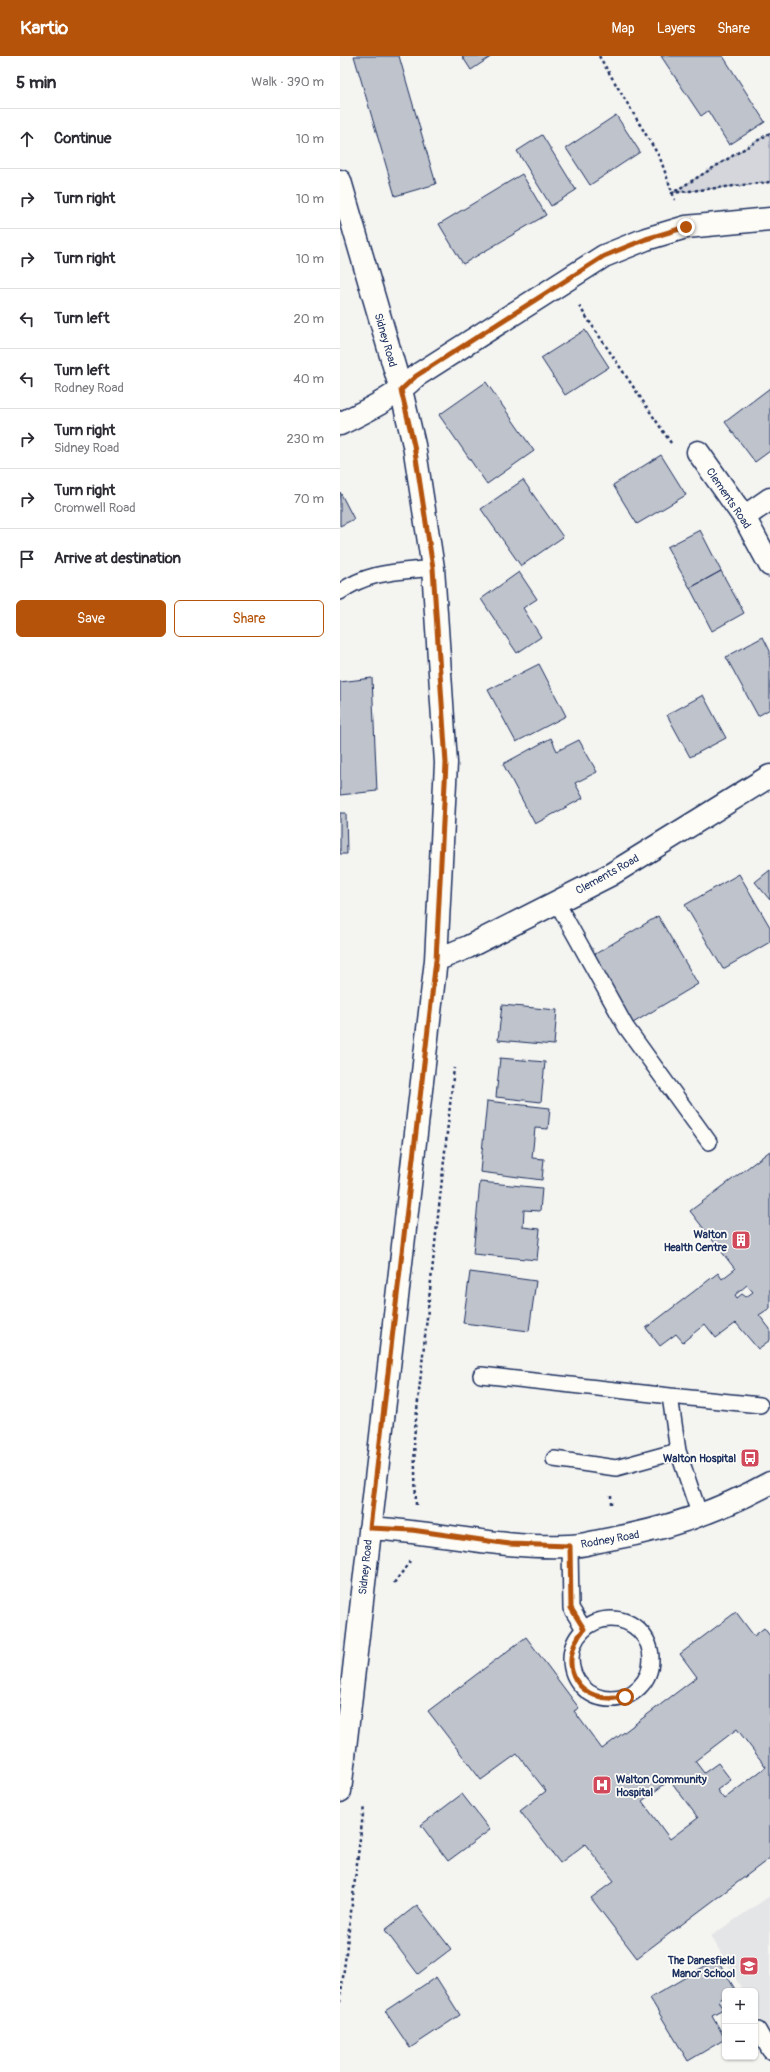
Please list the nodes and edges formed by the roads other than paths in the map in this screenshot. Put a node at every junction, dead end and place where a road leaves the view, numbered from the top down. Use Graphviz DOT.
graph roads {
  1 [pos="340,181"];
  2 [pos="770,219"];
  3 [pos="401,390"];
  4 [pos="340,424"];
  5 [pos="698,452"];
  6 [pos="770,499"];
  7 [pos="744,517"];
  8 [pos="770,565"];
  9 [pos="433,568"];
  10 [pos="340,592"];
  11 [pos="770,776"];
  12 [pos="556,901"];
  13 [pos="436,960"];
  14 [pos="710,1142"];
  15 [pos="481,1375"];
  16 [pos="670,1396"];
  17 [pos="760,1405"];
  18 [pos="678,1451"];
  19 [pos="554,1459"];
  20 [pos="770,1483"];
  21 [pos="700,1516"];
  22 [pos="370,1528"];
  23 [pos="570,1546"];
  24 [pos="584,1629"];
  25 [pos="340,1791"];
  26 [pos="758,2030"];
  27 [pos="770,2051"];
  1 -- 3 [label="street, Sidney Road"];
  2 -- 3 [label="street"];
  3 -- 4 [label="street"];
  3 -- 9 [label="street, Sidney Road"];
  5 -- 7 [label="street, Clements Road"];
  6 -- 7 [label="street"];
  7 -- 8 [label="street, Clements Road"];
  9 -- 10 [label="lane"];
  9 -- 13 [label="street, Sidney Road"];
  11 -- 12 [label="street, Clements Road"];
  12 -- 13 [label="street, Clements Road"];
  12 -- 14 [label="lane"];
  13 -- 22 [label="street, Sidney Road"];
  15 -- 16 [label="lane"];
  16 -- 17 [label="lane"];
  16 -- 18 [label="lane"];
  18 -- 19 [label="lane"];
  18 -- 21 [label="lane"];
  20 -- 21 [label="street, Rodney Road"];
  21 -- 23 [label="street, Rodney Road"];
  22 -- 23 [label="street, Rodney Road"];
  22 -- 25 [label="street, Sidney Road"];
  23 -- 24 [label="lane"];
  24 -- 24 [label="lane"];
  26 -- 27 [label="lane"];
}
